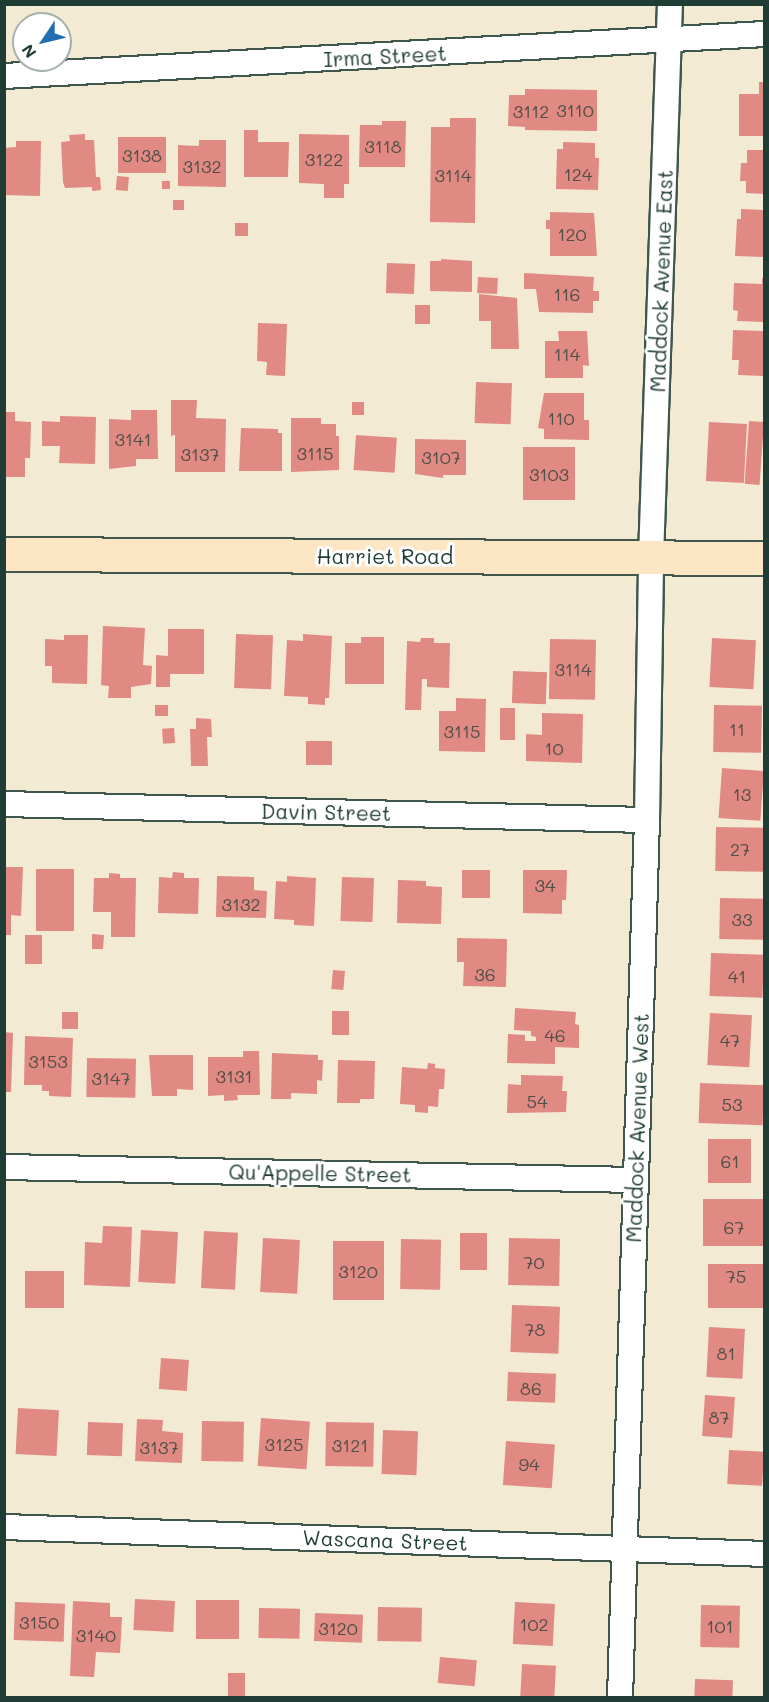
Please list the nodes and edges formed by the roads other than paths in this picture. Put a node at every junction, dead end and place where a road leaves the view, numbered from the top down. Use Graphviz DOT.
graph roads {
  1 [pos="670,4"];
  2 [pos="765,34"];
  3 [pos="670,40"];
  4 [pos="4,76"];
  5 [pos="4,554"];
  6 [pos="651,558"];
  7 [pos="765,558"];
  8 [pos="4,804"];
  9 [pos="646,820"];
  10 [pos="4,1167"];
  11 [pos="635,1179"];
  12 [pos="4,1527"];
  13 [pos="626,1550"];
  14 [pos="765,1554"];
  15 [pos="620,1698"];
  1 -- 3 [label="street, Maddock Avenue East"];
  2 -- 3 [label="street, Irma Street"];
  3 -- 4 [label="street, Irma Street"];
  3 -- 6 [label="street, Maddock Avenue East"];
  5 -- 6 [label="main road, Harriet Road"];
  6 -- 7 [label="main road, Harriet Road"];
  6 -- 9 [label="street, Maddock Avenue West"];
  8 -- 9 [label="street, Davin Street"];
  9 -- 11 [label="street, Maddock Avenue West"];
  10 -- 11 [label="street, Qu'Appelle Street"];
  11 -- 13 [label="street, Maddock Avenue West"];
  12 -- 13 [label="street, Wascana Street"];
  13 -- 14 [label="street, Wascana Street"];
  13 -- 15 [label="street, Maddock Avenue West"];
}
